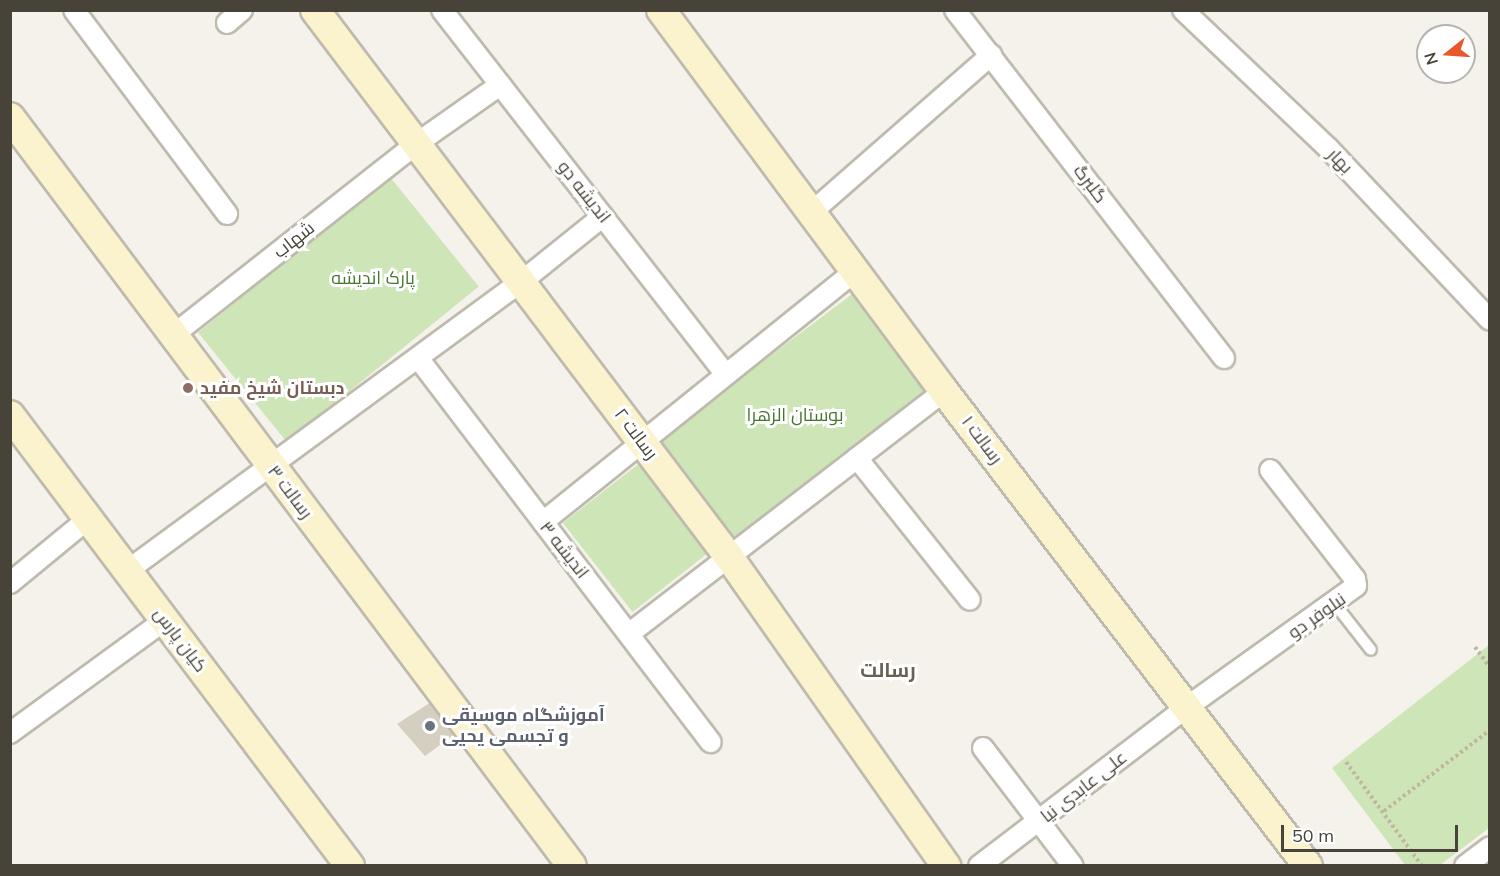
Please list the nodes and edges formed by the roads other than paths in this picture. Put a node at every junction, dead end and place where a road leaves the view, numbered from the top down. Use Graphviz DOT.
graph roads {
  1 [pos="74,10"];
  2 [pos="242,10"];
  3 [pos="315,10"];
  4 [pos="442,10"];
  5 [pos="661,10"];
  6 [pos="955,10"];
  7 [pos="1183,10"];
  8 [pos="227,23"];
  9 [pos="991,55"];
  10 [pos="500,85"];
  11 [pos="10,117"];
  12 [pos="416,144"];
  13 [pos="813,212"];
  14 [pos="227,214"];
  15 [pos="603,216"];
  16 [pos="855,271"];
  17 [pos="520,282"];
  18 [pos="1490,320"];
  19 [pos="171,336"];
  20 [pos="417,358"];
  21 [pos="1224,358"];
  22 [pos="726,375"];
  23 [pos="944,390"];
  24 [pos="10,415"];
  25 [pos="642,442"];
  26 [pos="857,458"];
  27 [pos="270,466"];
  28 [pos="1270,470"];
  29 [pos="88,519"];
  30 [pos="543,522"];
  31 [pos="729,557"];
  32 [pos="128,571"];
  33 [pos="10,583"];
  34 [pos="970,600"];
  35 [pos="1335,604"];
  36 [pos="165,620"];
  37 [pos="630,633"];
  38 [pos="1371,650"];
  39 [pos="1187,707"];
  40 [pos="10,733"];
  41 [pos="711,742"];
  42 [pos="983,748"];
  43 [pos="1039,822"];
  44 [pos="1490,847"];
  45 [pos="350,866"];
  46 [pos="572,866"];
  47 [pos="946,866"];
  48 [pos="979,866"];
  49 [pos="1073,866"];
  50 [pos="1308,866"];
  51 [pos="1465,866"];
  1 -- 14 [label="street"];
  2 -- 8 [label="street"];
  3 -- 12 [label="street, رسالت ۲"];
  4 -- 10 [label="street, اندیشه دو"];
  5 -- 13 [label="street, رسالت ۱"];
  6 -- 9 [label="street, گلبرگ"];
  7 -- 18 [label="street, بهار"];
  9 -- 13 [label="street"];
  9 -- 21 [label="street, گلبرگ"];
  10 -- 12 [label="street, شهاب"];
  10 -- 15 [label="street, اندیشه دو"];
  11 -- 19 [label="street, رسالت ۳"];
  12 -- 17 [label="street, رسالت ۲"];
  12 -- 19 [label="street, شهاب"];
  13 -- 16 [label="street, رسالت ۱"];
  15 -- 17 [label="street"];
  15 -- 22 [label="street, اندیشه دو"];
  16 -- 22 [label="street"];
  16 -- 23 [label="street, رسالت ۱"];
  17 -- 20 [label="street"];
  17 -- 25 [label="street, رسالت ۲"];
  19 -- 27 [label="street, رسالت ۳"];
  20 -- 27 [label="street"];
  20 -- 30 [label="street, اندیشه ۳"];
  22 -- 25 [label="street"];
  23 -- 26 [label="street"];
  23 -- 39 [label="street, رسالت ۱"];
  24 -- 29 [label="street, کیان پارس"];
  25 -- 30 [label="street"];
  25 -- 31 [label="street, رسالت ۲"];
  26 -- 31 [label="street"];
  26 -- 34 [label="street"];
  27 -- 32 [label="street"];
  27 -- 46 [label="street, رسالت ۳"];
  28 -- 35 [label="street, نیلوفر دو"];
  29 -- 32 [label="street, کیان پارس"];
  29 -- 33 [label="street"];
  30 -- 37 [label="street, اندیشه ۳"];
  31 -- 37 [label="street"];
  31 -- 47 [label="street, رسالت ۲"];
  32 -- 36 [label="street, کیان پارس"];
  35 -- 38 [label="lane"];
  35 -- 39 [label="street, نیلوفر دو"];
  36 -- 40 [label="street"];
  36 -- 45 [label="street, کیان پارس"];
  37 -- 41 [label="street, اندیشه ۳"];
  39 -- 43 [label="street, علی عابدی نیا"];
  39 -- 50 [label="street, رسالت ۱"];
  42 -- 43 [label="street"];
  43 -- 48 [label="street, علی عابدی نیا"];
  43 -- 49 [label="street"];
  44 -- 51 [label="street"];
}
